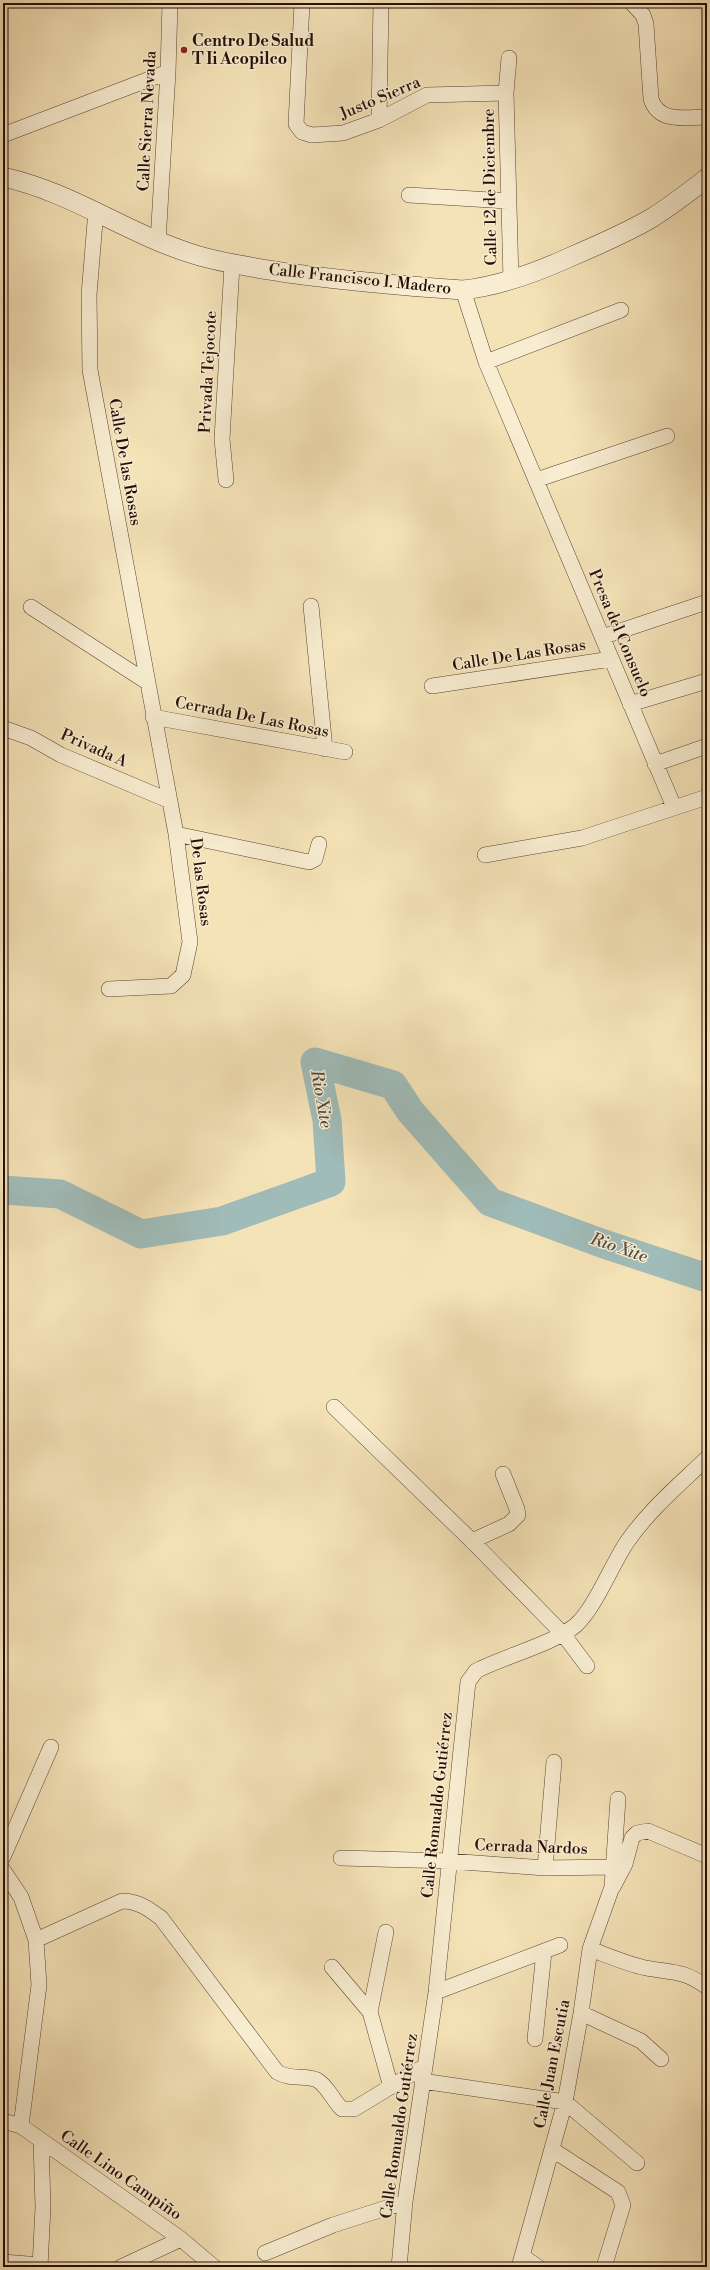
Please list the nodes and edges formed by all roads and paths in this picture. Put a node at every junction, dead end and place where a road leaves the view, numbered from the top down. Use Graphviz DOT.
graph roads {
  1 [pos="170,3"];
  2 [pos="302,3"];
  3 [pos="381,3"];
  4 [pos="632,3"];
  5 [pos="509,58"];
  6 [pos="168,72"];
  7 [pos="506,93"];
  8 [pos="707,117"];
  9 [pos="379,120"];
  10 [pos="3,135"];
  11 [pos="3,177"];
  12 [pos="707,178"];
  13 [pos="409,195"];
  14 [pos="507,201"];
  15 [pos="96,210"];
  16 [pos="158,242"];
  17 [pos="232,265"];
  18 [pos="511,280"];
  19 [pos="463,290"];
  20 [pos="621,310"];
  21 [pos="486,362"];
  22 [pos="667,436"];
  23 [pos="226,480"];
  24 [pos="536,480"];
  25 [pos="707,602"];
  26 [pos="311,606"];
  27 [pos="31,607"];
  28 [pos="602,637"];
  29 [pos="611,659"];
  30 [pos="707,681"];
  31 [pos="147,682"];
  32 [pos="432,686"];
  33 [pos="630,704"];
  34 [pos="153,717"];
  35 [pos="3,728"];
  36 [pos="707,746"];
  37 [pos="325,749"];
  38 [pos="345,752"];
  39 [pos="655,764"];
  40 [pos="707,797"];
  41 [pos="170,801"];
  42 [pos="674,807"];
  43 [pos="176,834"];
  44 [pos="319,844"];
  45 [pos="485,855"];
  46 [pos="109,989"];
  47 [pos="334,1407"];
  48 [pos="707,1458"];
  49 [pos="503,1474"];
  50 [pos="472,1541"];
  51 [pos="563,1634"];
  52 [pos="587,1666"];
  53 [pos="50,1747"];
  54 [pos="554,1762"];
  55 [pos="618,1799"];
  56 [pos="707,1856"];
  57 [pos="3,1857"];
  58 [pos="341,1858"];
  59 [pos="449,1861"];
  60 [pos="612,1867"];
  61 [pos="545,1868"];
  62 [pos="3,1870"];
  63 [pos="612,1887"];
  64 [pos="386,1932"];
  65 [pos="36,1940"];
  66 [pos="560,1944"];
  67 [pos="590,1950"];
  68 [pos="544,1952"];
  69 [pos="332,1967"];
  70 [pos="707,1987"];
  71 [pos="436,1992"];
  72 [pos="370,2012"];
  73 [pos="582,2013"];
  74 [pos="535,2039"];
  75 [pos="661,2059"];
  76 [pos="425,2066"];
  77 [pos="422,2082"];
  78 [pos="391,2087"];
  79 [pos="565,2102"];
  80 [pos="3,2121"];
  81 [pos="21,2126"];
  82 [pos="41,2141"];
  83 [pos="553,2150"];
  84 [pos="637,2163"];
  85 [pos="405,2202"];
  86 [pos="181,2239"];
  87 [pos="265,2253"];
  88 [pos="520,2261"];
  89 [pos="3,2262"];
  90 [pos="40,2266"];
  91 [pos="121,2267"];
  92 [pos="214,2267"];
  93 [pos="399,2267"];
  94 [pos="538,2267"];
  95 [pos="604,2267"];
  1 -- 6 [label="street, Calle Sierra Nevada"];
  2 -- 9 [label="street, Justo Sierra"];
  3 -- 9 [label="street"];
  4 -- 8 [label="street"];
  5 -- 7 [label="street, Calle 12 de Diciembre"];
  6 -- 10 [label="street"];
  6 -- 16 [label="street, Calle Sierra Nevada"];
  7 -- 9 [label="street, Justo Sierra"];
  7 -- 14 [label="street, Calle 12 de Diciembre"];
  11 -- 15 [label="street, Calle Francisco I. Madero"];
  12 -- 18 [label="street, Calle Francisco I. Madero"];
  13 -- 14 [label="street"];
  14 -- 18 [label="street, Calle 12 de Diciembre"];
  15 -- 16 [label="street, Calle Francisco I. Madero"];
  15 -- 31 [label="street, Calle De las Rosas"];
  16 -- 17 [label="street, Calle Francisco I. Madero"];
  17 -- 19 [label="street, Calle Francisco I. Madero"];
  17 -- 23 [label="street, Privada Tejocote"];
  18 -- 19 [label="street, Calle Francisco I. Madero"];
  19 -- 21 [label="street, Presa del Consuelo"];
  20 -- 21 [label="street"];
  21 -- 24 [label="street, Presa del Consuelo"];
  22 -- 24 [label="street"];
  24 -- 28 [label="street, Presa del Consuelo"];
  25 -- 28 [label="street"];
  26 -- 37 [label="street"];
  27 -- 31 [label="street"];
  28 -- 29 [label="street, Presa del Consuelo"];
  29 -- 32 [label="street, Calle De Las Rosas"];
  29 -- 33 [label="street, Presa del Consuelo"];
  30 -- 33 [label="street"];
  31 -- 34 [label="street, Calle De las Rosas"];
  33 -- 39 [label="street, Presa del Consuelo"];
  34 -- 37 [label="street, Cerrada De Las Rosas"];
  34 -- 41 [label="street, De las Rosas"];
  35 -- 41 [label="street, Privada A"];
  36 -- 39 [label="street"];
  37 -- 38 [label="street, Cerrada De Las Rosas"];
  39 -- 42 [label="street, Presa del Consuelo"];
  40 -- 42 [label="street"];
  41 -- 43 [label="street, De las Rosas"];
  42 -- 45 [label="street"];
  43 -- 44 [label="street"];
  43 -- 46 [label="street, De las Rosas"];
  47 -- 50 [label="street"];
  48 -- 51 [label="street, Calle Romualdo Gutiérrez"];
  49 -- 50 [label="street"];
  50 -- 51 [label="street"];
  51 -- 52 [label="street"];
  51 -- 59 [label="street, Calle Romualdo Gutiérrez"];
  53 -- 57 [label="street"];
  54 -- 61 [label="street"];
  55 -- 60 [label="street, Calle Juan Escutia"];
  56 -- 63 [label="street"];
  58 -- 59 [label="street, Cerrada Nardos"];
  59 -- 61 [label="street, Cerrada Nardos"];
  59 -- 71 [label="street, Calle Romualdo Gutiérrez"];
  60 -- 61 [label="street, Cerrada Nardos"];
  60 -- 63 [label="street, Calle Juan Escutia"];
  62 -- 65 [label="street"];
  63 -- 67 [label="street, Calle Juan Escutia"];
  64 -- 72 [label="street"];
  65 -- 78 [label="street"];
  65 -- 81 [label="street"];
  66 -- 68 [label="street"];
  67 -- 70 [label="street"];
  67 -- 73 [label="street, Calle Juan Escutia"];
  68 -- 71 [label="street"];
  68 -- 74 [label="street"];
  69 -- 72 [label="street"];
  71 -- 76 [label="street, Calle Romualdo Gutiérrez"];
  72 -- 78 [label="street"];
  73 -- 75 [label="street"];
  73 -- 79 [label="street, Calle Juan Escutia"];
  76 -- 77 [label="street, Calle Romualdo Gutiérrez"];
  76 -- 78 [label="street"];
  77 -- 79 [label="street"];
  77 -- 85 [label="street, Calle Romualdo Gutiérrez"];
  79 -- 83 [label="street, Calle Juan Escutia"];
  79 -- 84 [label="street"];
  80 -- 81 [label="street, Calle Lino Campiño"];
  81 -- 82 [label="street, Calle Lino Campiño"];
  82 -- 86 [label="street, Calle Lino Campiño"];
  82 -- 90 [label="street"];
  83 -- 88 [label="street, Calle Juan Escutia"];
  83 -- 95 [label="street"];
  85 -- 87 [label="street"];
  85 -- 93 [label="street, Calle Romualdo Gutiérrez"];
  86 -- 91 [label="street"];
  86 -- 92 [label="street, Calle Lino Campiño"];
  88 -- 94 [label="street"];
  89 -- 90 [label="street"];
}
